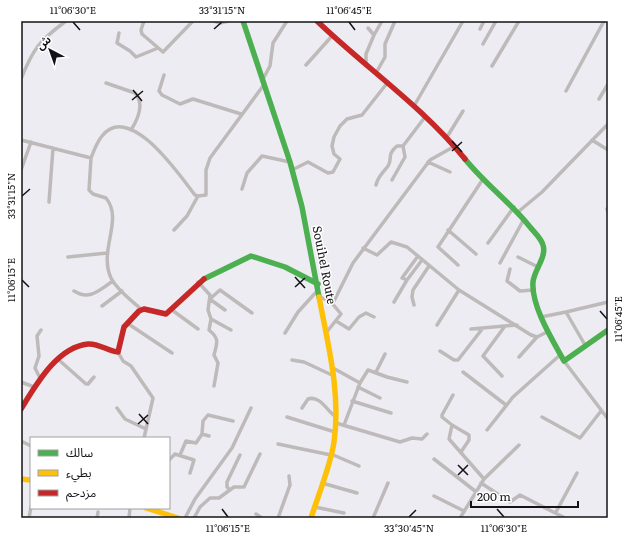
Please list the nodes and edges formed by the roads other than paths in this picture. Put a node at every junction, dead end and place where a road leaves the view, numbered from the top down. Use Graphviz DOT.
graph roads {
  1 [pos="66,21"];
  2 [pos="144,21"];
  3 [pos="192,21"];
  4 [pos="214,21"];
  5 [pos="229,21"];
  6 [pos="243,21"];
  7 [pos="287,21"];
  8 [pos="382,21"];
  9 [pos="395,21"];
  10 [pos="462,21"];
  11 [pos="484,21"];
  12 [pos="496,21"];
  13 [pos="519,21"];
  14 [pos="604,21"];
  15 [pos="320,22"];
  16 [pos="368,28"];
  17 [pos="480,29"];
  18 [pos="119,33"];
  19 [pos="374,35"];
  20 [pos="332,36"];
  21 [pos="483,44"];
  22 [pos="158,48"];
  23 [pos="306,65"];
  24 [pos="366,65"];
  25 [pos="492,66"];
  26 [pos="376,73"];
  27 [pos="164,75"];
  28 [pos="21,79"];
  29 [pos="388,82"];
  30 [pos="106,83"];
  31 [pos="262,84"];
  32 [pos="608,84"];
  33 [pos="566,91"];
  34 [pos="599,99"];
  35 [pos="414,106"];
  36 [pos="463,111"];
  37 [pos="241,114"];
  38 [pos="425,117"];
  39 [pos="608,124"];
  40 [pos="131,130"];
  41 [pos="447,137"];
  42 [pos="21,140"];
  43 [pos="592,140"];
  44 [pos="31,142"];
  45 [pos="403,146"];
  46 [pos="455,146"];
  47 [pos="53,148"];
  48 [pos="608,150"];
  49 [pos="91,158"];
  50 [pos="290,162"];
  51 [pos="428,162"];
  52 [pos="21,170"];
  53 [pos="292,170"];
  54 [pos="450,172"];
  55 [pos="484,179"];
  56 [pos="392,180"];
  57 [pos="376,185"];
  58 [pos="242,189"];
  59 [pos="198,196"];
  60 [pos="48,202"];
  61 [pos="514,207"];
  62 [pos="518,212"];
  63 [pos="524,219"];
  64 [pos="174,230"];
  65 [pos="448,230"];
  66 [pos="488,243"];
  67 [pos="363,248"];
  68 [pos="107,253"];
  69 [pos="476,254"];
  70 [pos="418,256"];
  71 [pos="68,257"];
  72 [pos="518,257"];
  73 [pos="422,260"];
  74 [pos="500,263"];
  75 [pos="458,265"];
  76 [pos="429,266"];
  77 [pos="538,267"];
  78 [pos="510,269"];
  79 [pos="407,280"];
  80 [pos="113,281"];
  81 [pos="198,282"];
  82 [pos="318,287"];
  83 [pos="459,290"];
  84 [pos="533,290"];
  85 [pos="74,291"];
  86 [pos="122,291"];
  87 [pos="320,297"];
  88 [pos="211,299"];
  89 [pos="331,302"];
  90 [pos="394,302"];
  91 [pos="608,302"];
  92 [pos="414,305"];
  93 [pos="102,306"];
  94 [pos="141,309"];
  95 [pos="172,310"];
  96 [pos="225,310"];
  97 [pos="566,312"];
  98 [pos="252,313"];
  99 [pos="374,317"];
  100 [pos="541,317"];
  101 [pos="211,319"];
  102 [pos="336,320"];
  103 [pos="126,323"];
  104 [pos="437,324"];
  105 [pos="515,324"];
  106 [pos="505,326"];
  107 [pos="483,328"];
  108 [pos="198,329"];
  109 [pos="471,329"];
  110 [pos="41,330"];
  111 [pos="232,330"];
  112 [pos="608,330"];
  113 [pos="547,332"];
  114 [pos="285,333"];
  115 [pos="326,333"];
  116 [pos="537,337"];
  117 [pos="586,345"];
  118 [pos="440,350"];
  119 [pos="118,352"];
  120 [pos="172,353"];
  121 [pos="385,354"];
  122 [pos="519,357"];
  123 [pos="562,358"];
  124 [pos="60,360"];
  125 [pos="292,360"];
  126 [pos="333,368"];
  127 [pos="376,372"];
  128 [pos="463,372"];
  129 [pos="334,376"];
  130 [pos="502,376"];
  131 [pos="94,377"];
  132 [pos="40,378"];
  133 [pos="21,382"];
  134 [pos="407,382"];
  135 [pos="360,383"];
  136 [pos="214,386"];
  137 [pos="34,387"];
  138 [pos="358,387"];
  139 [pos="453,395"];
  140 [pos="380,398"];
  141 [pos="352,401"];
  142 [pos="506,405"];
  143 [pos="118,408"];
  144 [pos="251,408"];
  145 [pos="302,408"];
  146 [pos="21,409"];
  147 [pos="602,411"];
  148 [pos="391,413"];
  149 [pos="287,417"];
  150 [pos="542,417"];
  151 [pos="608,419"];
  152 [pos="336,420"];
  153 [pos="233,421"];
  154 [pos="344,425"];
  155 [pos="452,425"];
  156 [pos="146,429"];
  157 [pos="487,430"];
  158 [pos="335,432"];
  159 [pos="202,434"];
  160 [pos="427,434"];
  161 [pos="209,436"];
  162 [pos="144,437"];
  163 [pos="21,441"];
  164 [pos="278,444"];
  165 [pos="519,445"];
  166 [pos="30,446"];
  167 [pos="461,452"];
  168 [pos="260,454"];
  169 [pos="331,454"];
  170 [pos="180,455"];
  171 [pos="240,455"];
  172 [pos="170,459"];
  173 [pos="434,459"];
  174 [pos="359,466"];
  175 [pos="190,473"];
  176 [pos="577,473"];
  177 [pos="289,476"];
  178 [pos="483,481"];
  179 [pos="322,483"];
  180 [pos="388,484"];
  181 [pos="230,490"];
  182 [pos="475,491"];
  183 [pos="357,493"];
  184 [pos="434,496"];
  185 [pos="315,508"];
  186 [pos="153,509"];
  187 [pos="464,511"];
  188 [pos="98,512"];
  189 [pos="556,512"];
  190 [pos="344,513"];
  191 [pos="256,514"];
  192 [pos="166,516"];
  193 [pos="97,518"];
  194 [pos="178,518"];
  195 [pos="185,518"];
  196 [pos="194,518"];
  197 [pos="262,518"];
  198 [pos="278,518"];
  199 [pos="312,518"];
  200 [pos="373,518"];
  201 [pos="460,518"];
  202 [pos="565,518"];
  1 -- 28 [label="street"];
  2 -- 22 [label="street"];
  3 -- 22 [label="street"];
  4 -- 5 [label="street"];
  6 -- 31 [label="street, Souihel Route"];
  7 -- 31 [label="street"];
  8 -- 19 [label="street"];
  9 -- 26 [label="street"];
  10 -- 35 [label="street"];
  11 -- 17 [label="street"];
  12 -- 21 [label="street"];
  13 -- 25 [label="street"];
  14 -- 33 [label="street"];
  15 -- 20 [label="street"];
  16 -- 19 [label="street"];
  18 -- 22 [label="street"];
  19 -- 24 [label="street"];
  20 -- 23 [label="street"];
  20 -- 24 [label="street"];
  24 -- 26 [label="street"];
  26 -- 29 [label="street"];
  27 -- 37 [label="street"];
  29 -- 35 [label="street"];
  29 -- 53 [label="street"];
  30 -- 40 [label="street"];
  31 -- 37 [label="street"];
  31 -- 50 [label="street, Souihel Route"];
  32 -- 34 [label="street"];
  35 -- 38 [label="street"];
  36 -- 41 [label="street"];
  37 -- 59 [label="street"];
  38 -- 41 [label="street"];
  38 -- 45 [label="street"];
  39 -- 43 [label="street"];
  40 -- 49 [label="street"];
  40 -- 59 [label="street"];
  41 -- 46 [label="street"];
  42 -- 44 [label="street"];
  43 -- 48 [label="street"];
  43 -- 62 [label="street"];
  44 -- 47 [label="street"];
  44 -- 52 [label="street"];
  45 -- 56 [label="street"];
  45 -- 57 [label="street"];
  46 -- 51 [label="street"];
  46 -- 55 [label="street"];
  47 -- 49 [label="street"];
  47 -- 60 [label="street"];
  49 -- 68 [label="street"];
  50 -- 53 [label="street, Souihel Route"];
  50 -- 58 [label="street"];
  51 -- 54 [label="street"];
  51 -- 67 [label="street"];
  53 -- 82 [label="street, Souihel Route"];
  55 -- 61 [label="street"];
  55 -- 65 [label="street"];
  59 -- 64 [label="street"];
  61 -- 62 [label="street"];
  61 -- 66 [label="street"];
  62 -- 63 [label="street"];
  63 -- 74 [label="street"];
  63 -- 77 [label="street"];
  65 -- 69 [label="street"];
  65 -- 75 [label="street"];
  67 -- 70 [label="street"];
  67 -- 89 [label="street"];
  68 -- 71 [label="street"];
  68 -- 80 [label="street"];
  70 -- 73 [label="street"];
  70 -- 79 [label="street"];
  72 -- 77 [label="street"];
  73 -- 76 [label="street"];
  73 -- 79 [label="street"];
  76 -- 83 [label="street"];
  76 -- 92 [label="street"];
  77 -- 84 [label="street"];
  78 -- 84 [label="street"];
  79 -- 90 [label="street"];
  80 -- 85 [label="street"];
  80 -- 86 [label="street"];
  81 -- 82 [label="street"];
  81 -- 88 [label="street"];
  81 -- 95 [label="street"];
  82 -- 87 [label="street, Souihel Route"];
  82 -- 114 [label="street"];
  83 -- 104 [label="street"];
  83 -- 105 [label="street"];
  84 -- 100 [label="street"];
  86 -- 93 [label="street"];
  86 -- 94 [label="street"];
  87 -- 89 [label="street"];
  87 -- 115 [label="street, Souihel Route"];
  88 -- 96 [label="street"];
  88 -- 98 [label="street"];
  88 -- 101 [label="street"];
  89 -- 102 [label="street"];
  91 -- 97 [label="street"];
  94 -- 95 [label="street"];
  94 -- 103 [label="street"];
  95 -- 108 [label="street"];
  97 -- 100 [label="street"];
  97 -- 117 [label="street"];
  99 -- 102 [label="street"];
  100 -- 113 [label="street"];
  101 -- 111 [label="street"];
  101 -- 136 [label="street"];
  102 -- 115 [label="street"];
  103 -- 119 [label="street"];
  103 -- 120 [label="street"];
  105 -- 106 [label="street"];
  105 -- 116 [label="street"];
  106 -- 107 [label="street"];
  106 -- 130 [label="street"];
  107 -- 109 [label="street"];
  107 -- 118 [label="street"];
  110 -- 132 [label="street"];
  112 -- 117 [label="street"];
  113 -- 116 [label="street"];
  113 -- 123 [label="street"];
  115 -- 126 [label="street, Souihel Route"];
  116 -- 122 [label="street"];
  117 -- 123 [label="street"];
  119 -- 124 [label="street"];
  119 -- 156 [label="street"];
  121 -- 127 [label="street"];
  123 -- 142 [label="street"];
  123 -- 147 [label="street"];
  124 -- 131 [label="street"];
  124 -- 132 [label="street"];
  125 -- 129 [label="street"];
  126 -- 129 [label="street, Souihel Route"];
  126 -- 135 [label="street"];
  127 -- 134 [label="street"];
  127 -- 135 [label="street"];
  128 -- 142 [label="street"];
  129 -- 152 [label="street, Souihel Route"];
  132 -- 137 [label="street"];
  133 -- 137 [label="street"];
  135 -- 138 [label="street"];
  137 -- 146 [label="street"];
  138 -- 140 [label="street"];
  138 -- 141 [label="street"];
  139 -- 155 [label="street"];
  141 -- 148 [label="street"];
  141 -- 154 [label="street"];
  142 -- 157 [label="street"];
  143 -- 156 [label="street"];
  144 -- 195 [label="street"];
  145 -- 152 [label="street"];
  147 -- 150 [label="street"];
  147 -- 151 [label="street"];
  149 -- 158 [label="street"];
  152 -- 154 [label="street"];
  152 -- 158 [label="street, Souihel Route"];
  153 -- 159 [label="street"];
  154 -- 160 [label="street"];
  155 -- 167 [label="street"];
  155 -- 167 [label="street"];
  156 -- 162 [label="street"];
  158 -- 169 [label="street, Souihel Route"];
  159 -- 161 [label="street"];
  159 -- 170 [label="street"];
  163 -- 166 [label="street"];
  164 -- 169 [label="street"];
  165 -- 178 [label="street"];
  167 -- 178 [label="street"];
  168 -- 181 [label="street"];
  169 -- 174 [label="street"];
  169 -- 179 [label="street, Souihel Route"];
  170 -- 172 [label="street"];
  170 -- 175 [label="street"];
  171 -- 181 [label="street"];
  173 -- 182 [label="street"];
  176 -- 189 [label="street"];
  177 -- 198 [label="street"];
  178 -- 182 [label="street"];
  178 -- 189 [label="street"];
  179 -- 183 [label="street"];
  179 -- 185 [label="street, Souihel Route"];
  180 -- 200 [label="street"];
  181 -- 196 [label="street"];
  182 -- 187 [label="street"];
  184 -- 187 [label="street"];
  185 -- 190 [label="street"];
  185 -- 199 [label="street, Souihel Route"];
  186 -- 192 [label="street"];
  187 -- 201 [label="street"];
  188 -- 193 [label="street"];
  189 -- 202 [label="street"];
  191 -- 197 [label="street"];
  192 -- 194 [label="street"];
}
